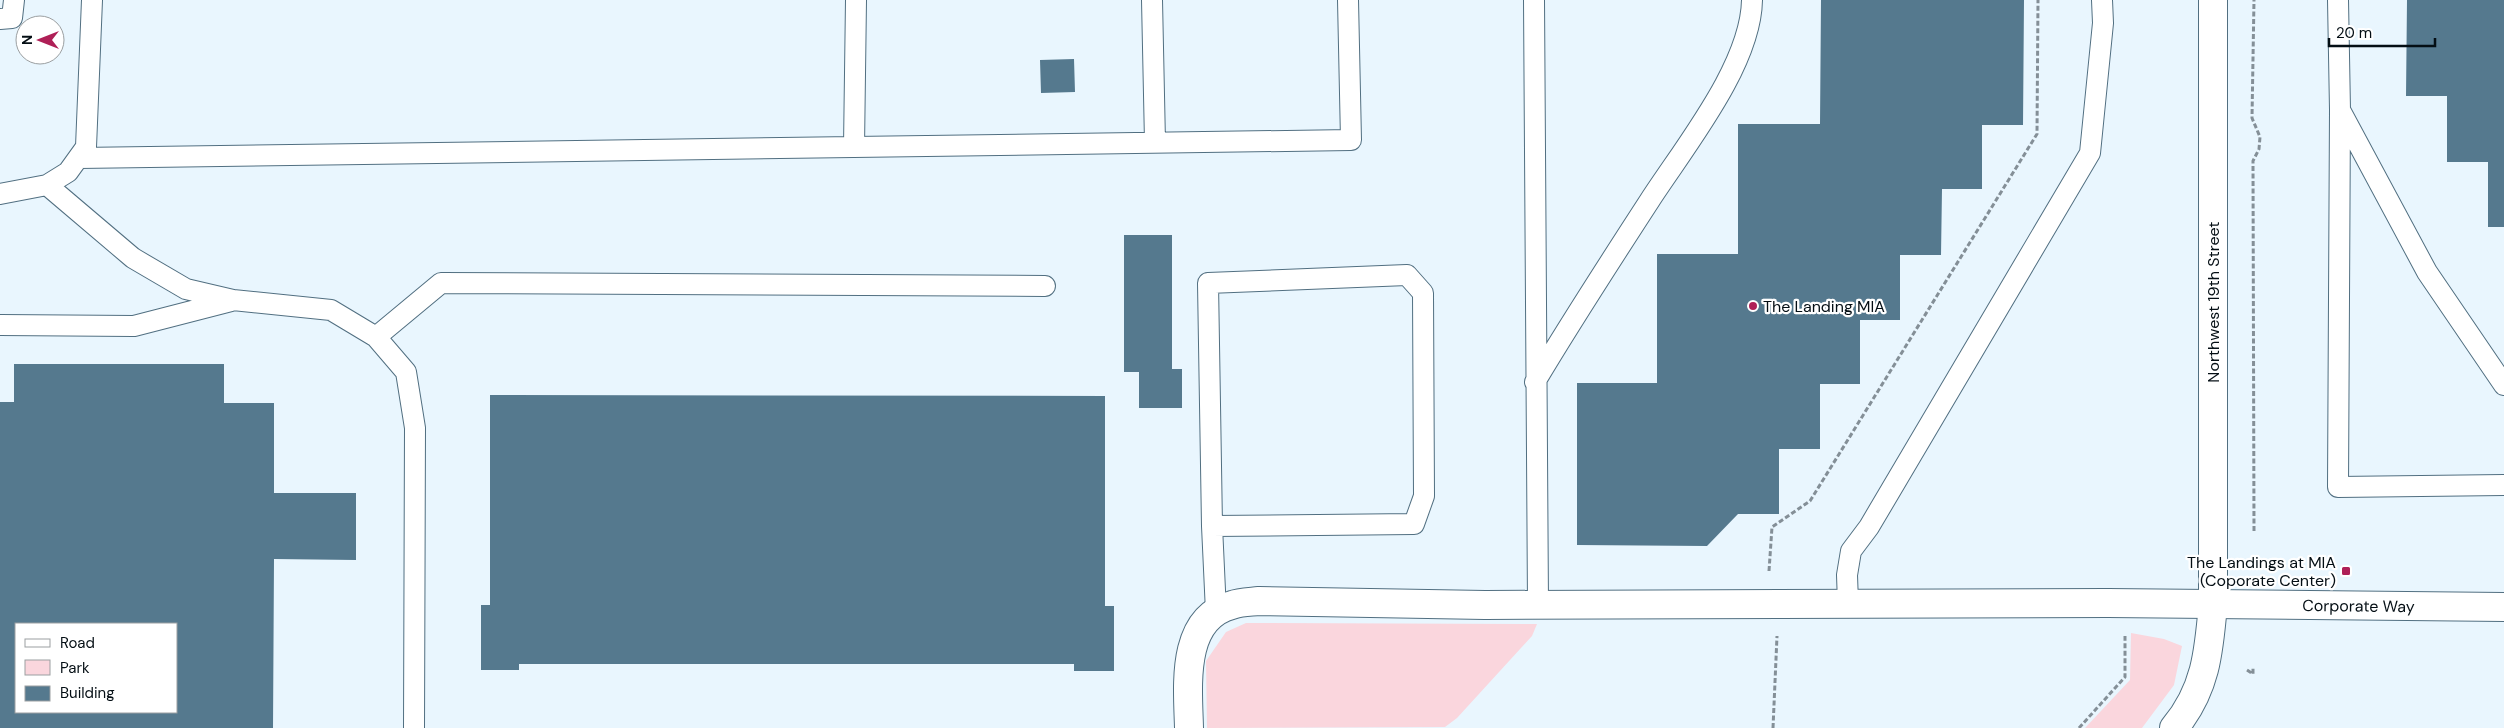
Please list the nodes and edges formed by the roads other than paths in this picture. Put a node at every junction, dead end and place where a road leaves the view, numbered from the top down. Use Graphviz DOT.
graph roads {
  1 [pos="14,0"];
  2 [pos="92,0"];
  3 [pos="856,0"];
  4 [pos="1152,0"];
  5 [pos="1348,0"];
  6 [pos="1534,0"];
  7 [pos="1752,0"];
  8 [pos="2102,0"];
  9 [pos="2213,0"];
  10 [pos="2338,0"];
  11 [pos="0,19"];
  12 [pos="2340,110"];
  13 [pos="1155,142"];
  14 [pos="854,147"];
  15 [pos="78,158"];
  16 [pos="47,184"];
  17 [pos="0,194"];
  18 [pos="1045,286"];
  19 [pos="233,300"];
  20 [pos="0,325"];
  21 [pos="376,337"];
  22 [pos="1535,384"];
  23 [pos="2504,385"];
  24 [pos="2504,485"];
  25 [pos="1212,526"];
  26 [pos="1848,603"];
  27 [pos="2213,604"];
  28 [pos="1538,605"];
  29 [pos="2504,607"];
  30 [pos="1216,612"];
  31 [pos="414,728"];
  32 [pos="1189,728"];
  33 [pos="2174,728"];
  1 -- 11 [label="lane"];
  2 -- 15 [label="lane"];
  3 -- 14 [label="lane"];
  4 -- 13 [label="lane"];
  5 -- 13 [label="lane"];
  6 -- 22 [label="lane"];
  7 -- 22 [label="lane"];
  8 -- 26 [label="lane"];
  9 -- 27 [label="street, Northwest 19th Street"];
  10 -- 12 [label="lane"];
  12 -- 23 [label="lane"];
  12 -- 24 [label="lane"];
  13 -- 14 [label="lane"];
  14 -- 15 [label="lane"];
  15 -- 16 [label="lane"];
  16 -- 17 [label="lane"];
  16 -- 19 [label="lane"];
  18 -- 21 [label="lane"];
  19 -- 20 [label="lane"];
  19 -- 21 [label="lane"];
  21 -- 31 [label="lane"];
  22 -- 28 [label="lane"];
  25 -- 25 [label="lane"];
  25 -- 30 [label="lane"];
  26 -- 27 [label="street, Corporate Way"];
  26 -- 28 [label="street, Corporate Way"];
  27 -- 29 [label="street, Corporate Way"];
  27 -- 33 [label="street, Northwest 19th Street"];
  28 -- 30 [label="street, Corporate Way"];
  30 -- 32 [label="street"];
}
